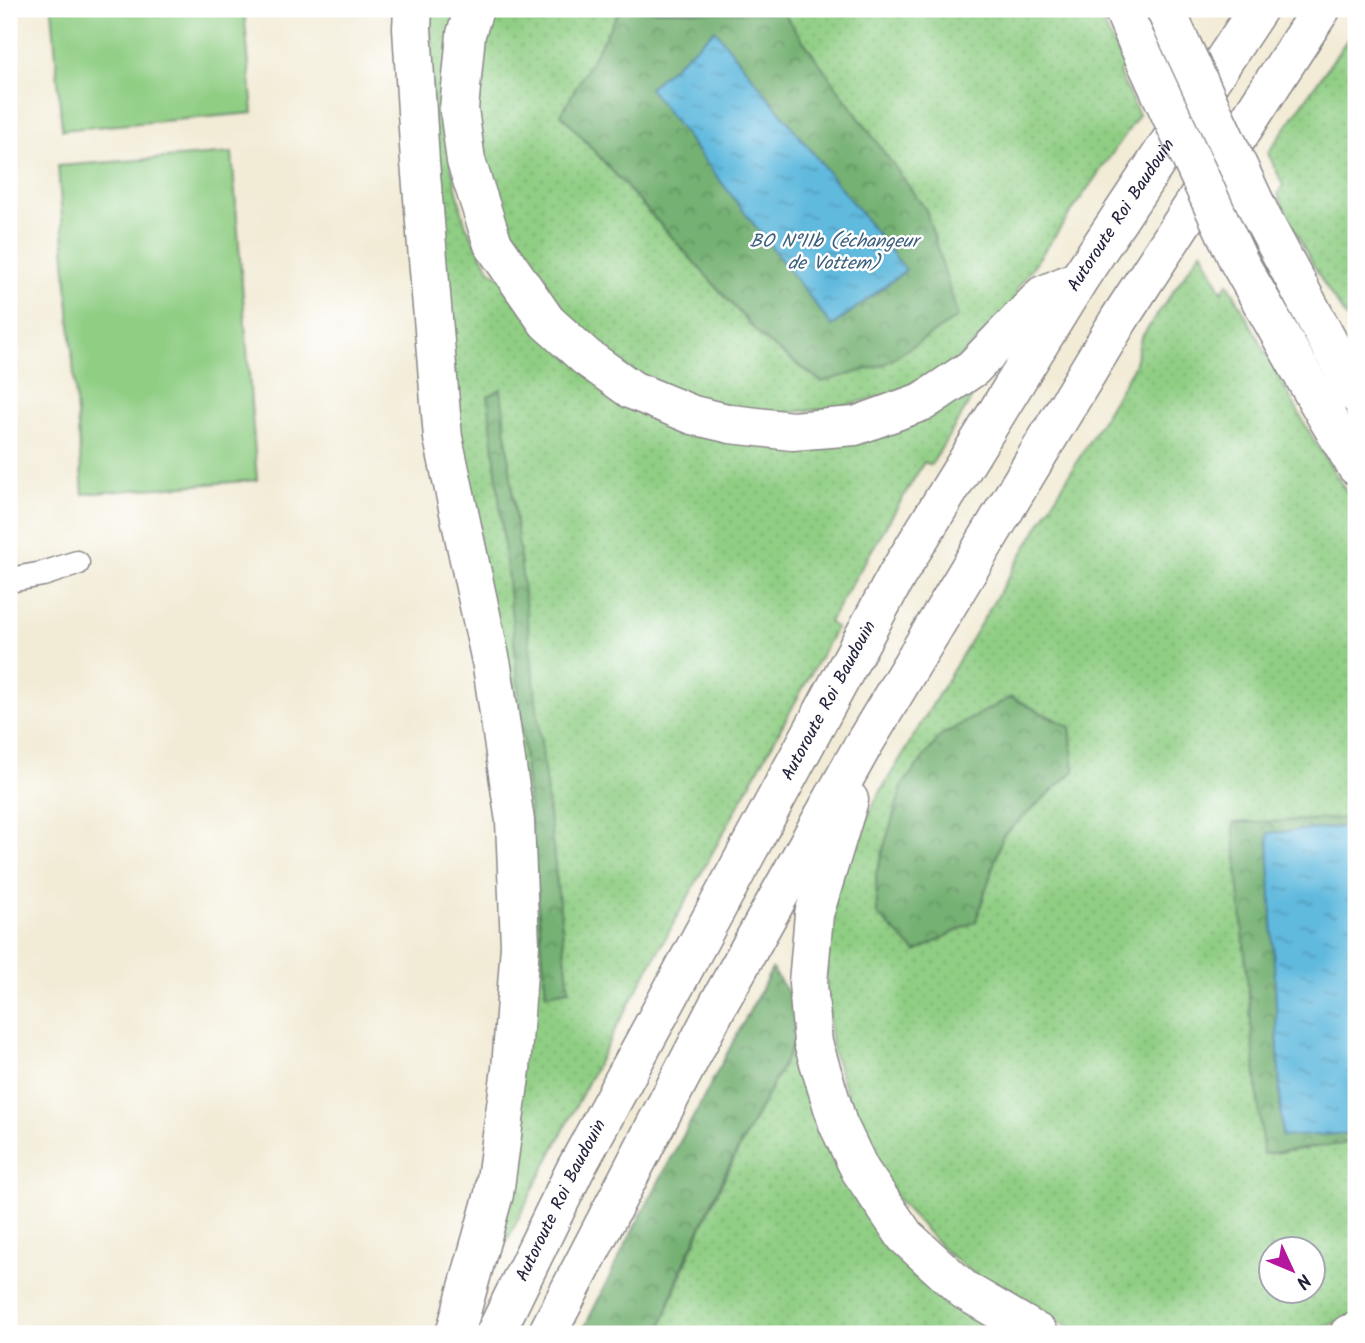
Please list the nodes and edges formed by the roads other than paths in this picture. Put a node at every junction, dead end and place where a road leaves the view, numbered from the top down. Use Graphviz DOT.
graph roads {
  1 [pos="413,9"];
  2 [pos="474,9"];
  3 [pos="1123,9"];
  4 [pos="1165,9"];
  5 [pos="1258,9"];
  6 [pos="1321,9"];
  7 [pos="1288,267"];
  8 [pos="1079,279"];
  9 [pos="1356,348"];
  10 [pos="1356,394"];
  11 [pos="1356,466"];
  12 [pos="77,563"];
  13 [pos="9,580"];
  14 [pos="862,747"];
  15 [pos="1356,1332"];
  16 [pos="455,1334"];
  17 [pos="495,1334"];
  18 [pos="547,1334"];
  19 [pos="1039,1334"];
  20 [pos="1349,1334"];
  1 -- 16 [label="highway"];
  2 -- 8 [label="highway"];
  3 -- 11 [label="highway, bridge"];
  4 -- 7 [label="highway, bridge"];
  5 -- 8 [label="highway, Autoroute Roi Baudouin"];
  6 -- 14 [label="highway"];
  7 -- 9 [label="highway"];
  7 -- 10 [label="highway"];
  8 -- 17 [label="highway, Autoroute Roi Baudouin"];
  12 -- 13 [label="street"];
  14 -- 18 [label="highway"];
  14 -- 19 [label="highway"];
  15 -- 20 [label="highway"];
}
